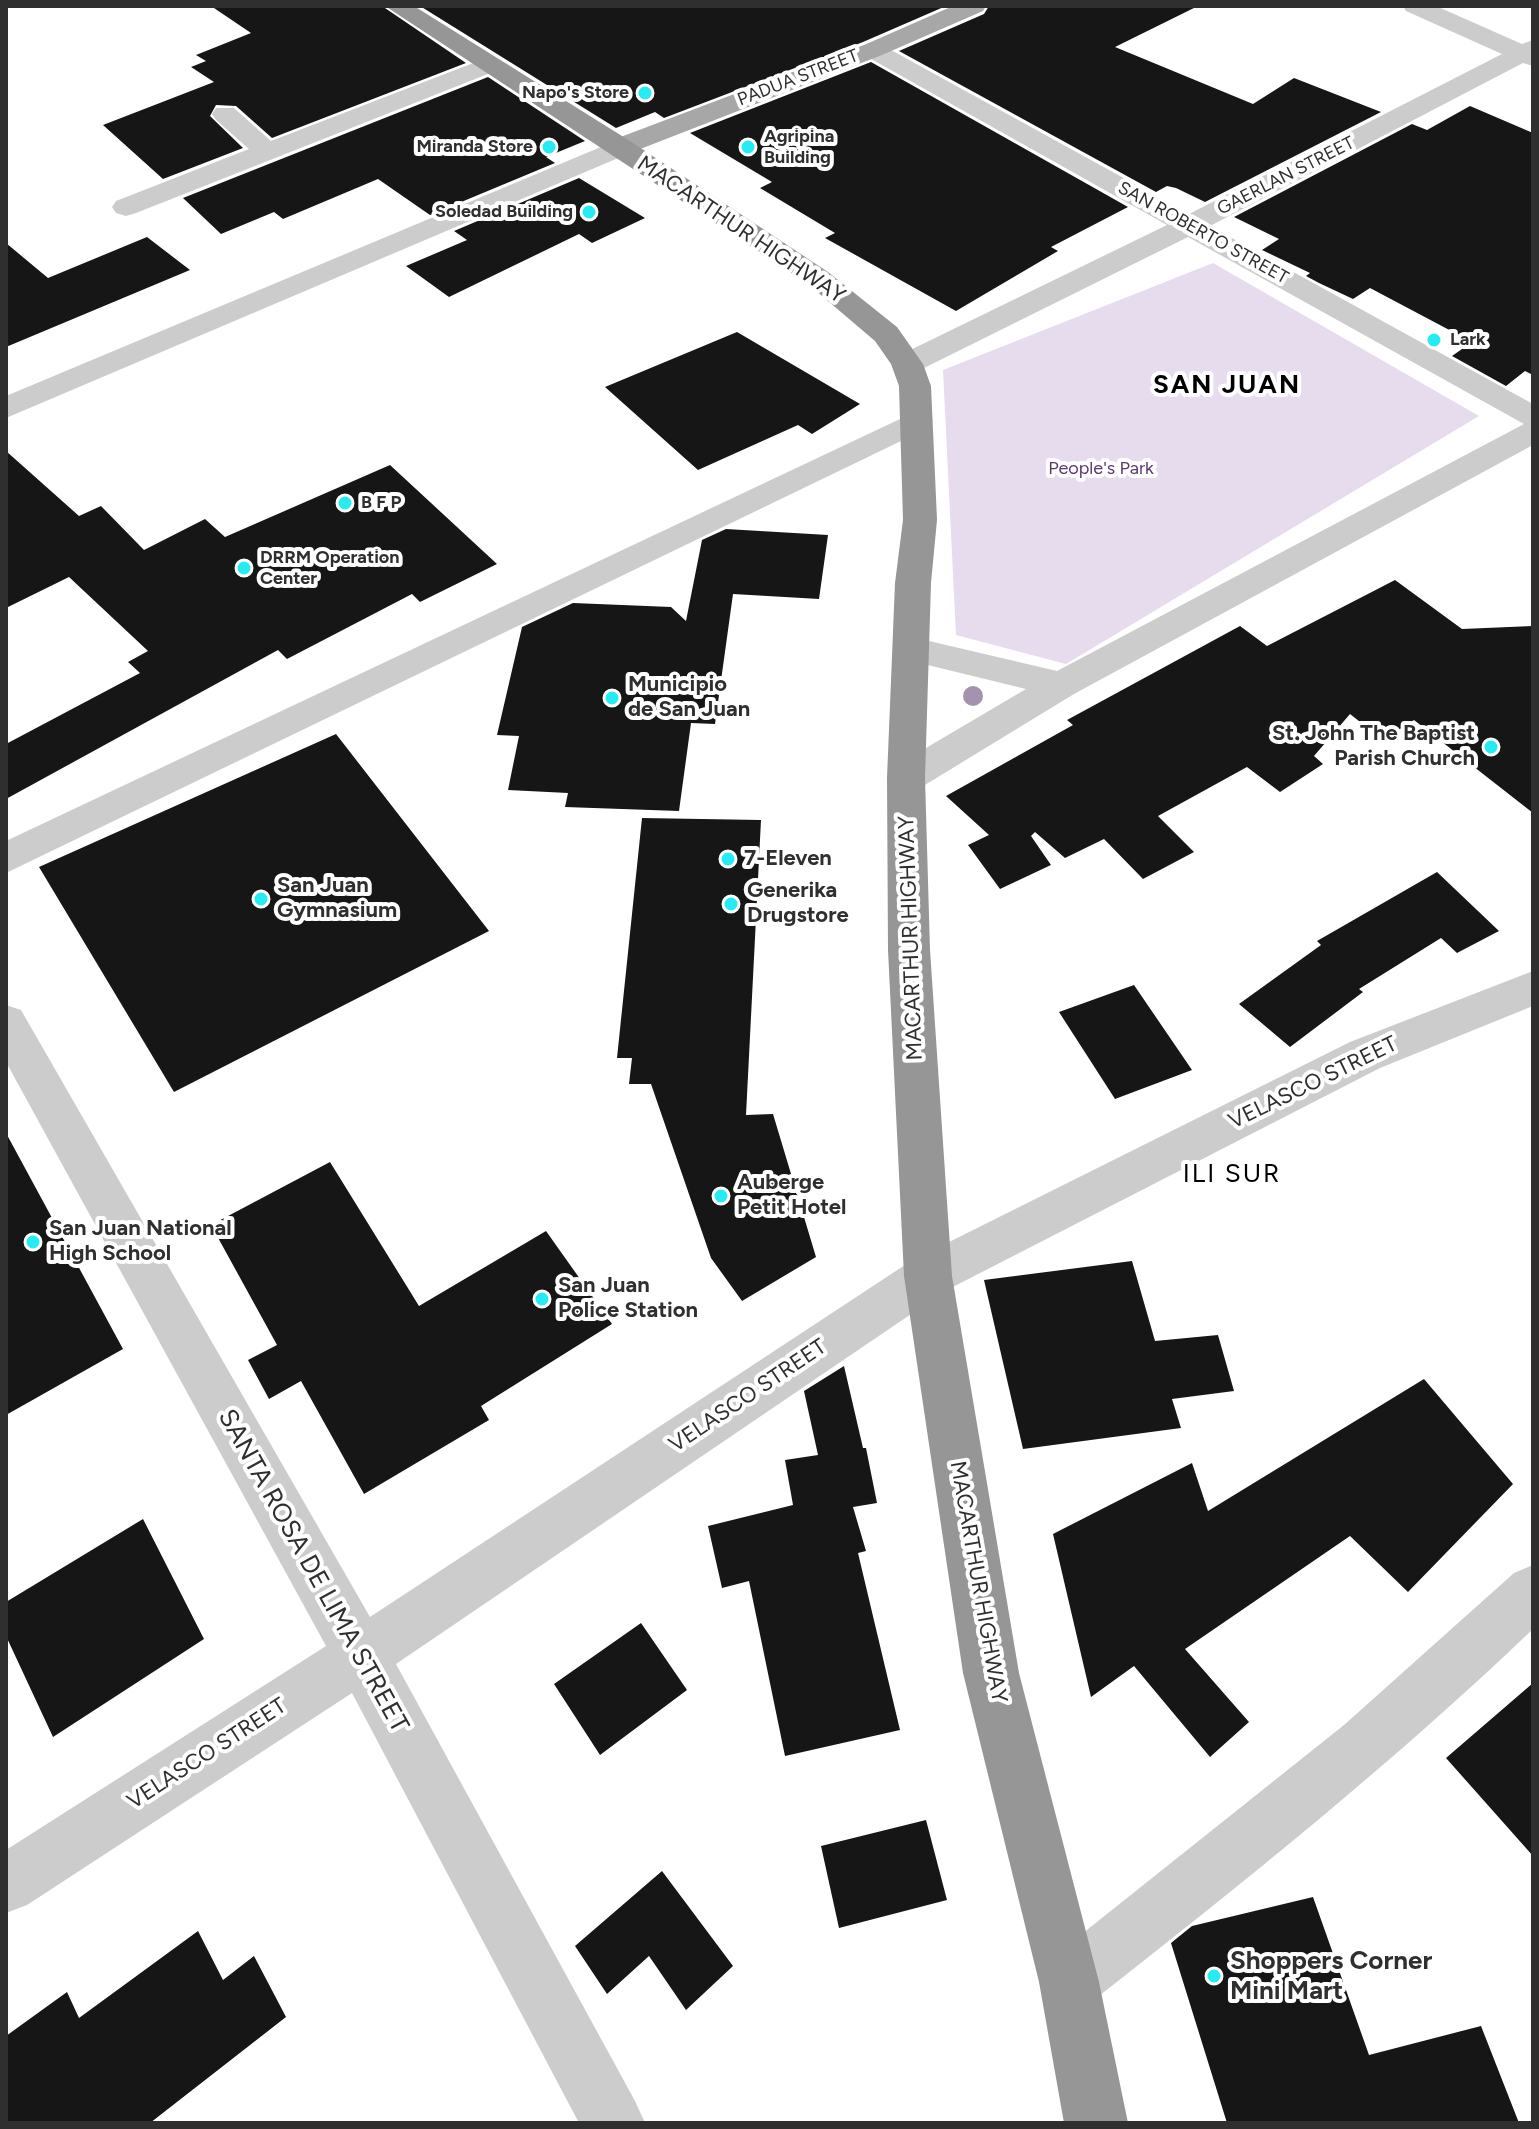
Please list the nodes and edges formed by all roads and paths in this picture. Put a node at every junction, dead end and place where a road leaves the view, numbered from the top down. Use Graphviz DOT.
graph roads {
  1 [pos="397,6"];
  2 [pos="974,6"];
  3 [pos="1415,6"];
  4 [pos="873,50"];
  5 [pos="1530,53"];
  6 [pos="489,65"];
  7 [pos="225,114"];
  8 [pos="620,147"];
  9 [pos="269,153"];
  10 [pos="126,207"];
  11 [pos="1189,225"];
  12 [pos="907,364"];
  13 [pos="6,408"];
  14 [pos="1533,417"];
  15 [pos="917,421"];
  16 [pos="1533,432"];
  17 [pos="912,649"];
  18 [pos="1061,685"];
  19 [pos="906,778"];
  20 [pos="6,858"];
  21 [pos="1533,988"];
  22 [pos="6,1022"];
  23 [pos="928,1276"];
  24 [pos="1533,1592"];
  25 [pos="361,1655"];
  26 [pos="6,1884"];
  27 [pos="1069,1982"];
  28 [pos="613,2123"];
  29 [pos="1096,2123"];
  1 -- 6 [label="highway, MACARTHUR HIGHWAY"];
  2 -- 4 [label="main road, PADUA STREET"];
  3 -- 5 [label="street"];
  4 -- 8 [label="main road, PADUA STREET"];
  4 -- 11 [label="street, SAN ROBERTO STREET"];
  5 -- 11 [label="street, GAERLAN STREET"];
  6 -- 8 [label="highway, MACARTHUR HIGHWAY"];
  6 -- 9 [label="street"];
  7 -- 9 [label="street"];
  8 -- 12 [label="highway, MACARTHUR HIGHWAY"];
  8 -- 13 [label="street"];
  9 -- 10 [label="street"];
  11 -- 12 [label="street, GAERLAN STREET"];
  11 -- 14 [label="street, SAN ROBERTO STREET"];
  12 -- 15 [label="highway, MACARTHUR HIGHWAY"];
  15 -- 17 [label="highway, MACARTHUR HIGHWAY"];
  15 -- 20 [label="street"];
  16 -- 18 [label="street"];
  17 -- 18 [label="street"];
  17 -- 19 [label="highway, MACARTHUR HIGHWAY"];
  18 -- 19 [label="street"];
  19 -- 23 [label="highway, MACARTHUR HIGHWAY"];
  21 -- 23 [label="street, VELASCO STREET"];
  22 -- 25 [label="street, SANTA ROSA DE LIMA STREET"];
  23 -- 25 [label="street, VELASCO STREET"];
  23 -- 27 [label="highway, MACARTHUR HIGHWAY"];
  24 -- 27 [label="street"];
  25 -- 26 [label="street, VELASCO STREET"];
  25 -- 28 [label="street, SANTA ROSA DE LIMA STREET"];
  27 -- 29 [label="highway, MACARTHUR HIGHWAY"];
}
